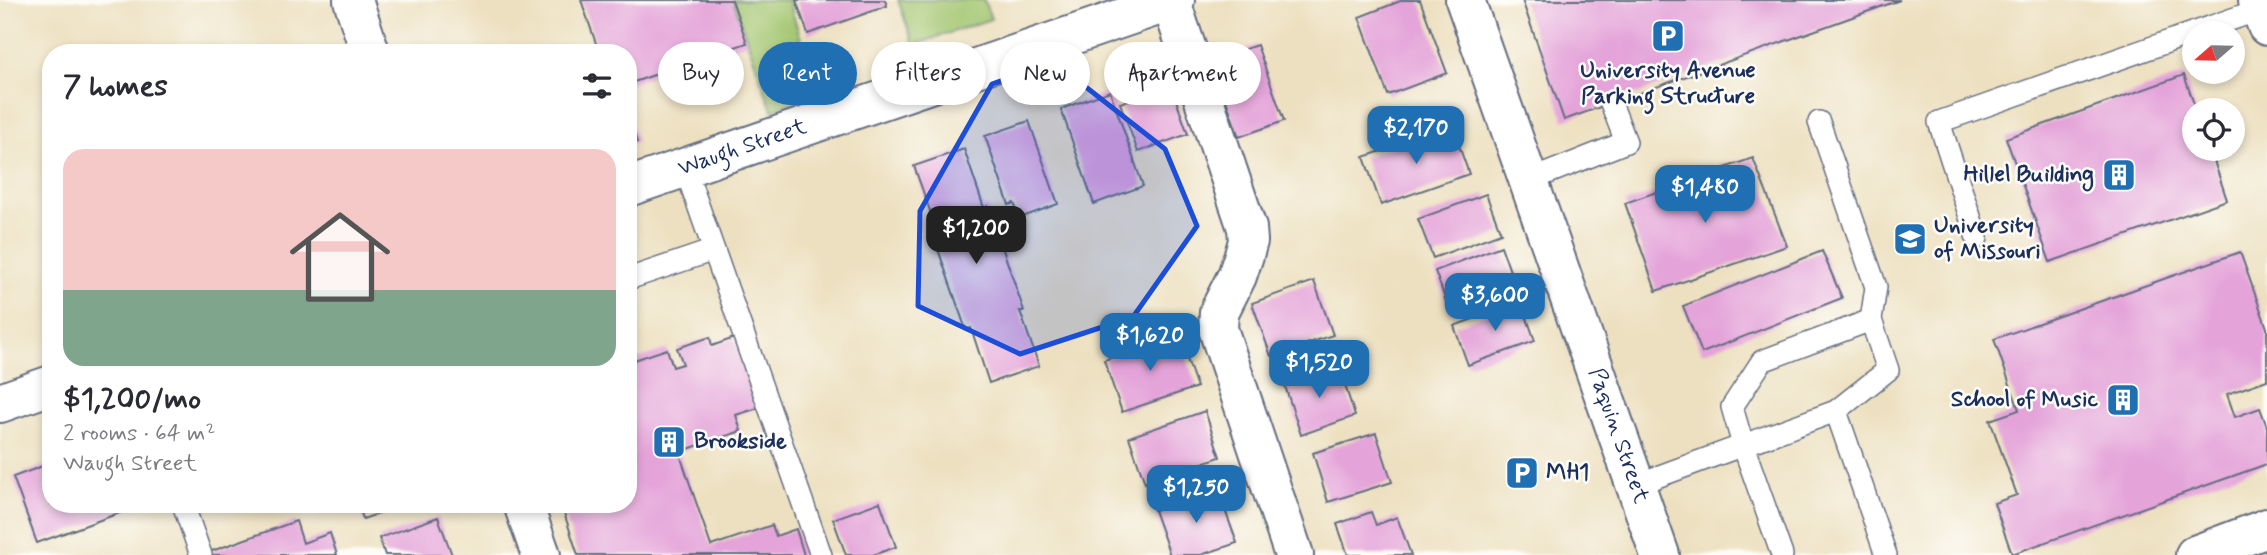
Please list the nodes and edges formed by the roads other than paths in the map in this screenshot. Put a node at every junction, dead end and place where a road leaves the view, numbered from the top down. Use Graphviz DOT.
graph roads {
  1 [pos="353,0"];
  2 [pos="1465,0"];
  3 [pos="1173,1"];
  4 [pos="2261,7"];
  5 [pos="367,44"];
  6 [pos="1611,103"];
  7 [pos="1819,122"];
  8 [pos="685,168"];
  9 [pos="1528,181"];
  10 [pos="637,184"];
  11 [pos="1977,238"];
  12 [pos="714,250"];
  13 [pos="637,276"];
  14 [pos="1871,320"];
  15 [pos="42,388"];
  16 [pos="0,403"];
  17 [pos="1836,411"];
  18 [pos="1742,445"];
  19 [pos="1635,485"];
  20 [pos="186,513"];
  21 [pos="526,513"];
  22 [pos="2267,528"];
  23 [pos="201,555"];
  24 [pos="541,555"];
  25 [pos="821,555"];
  26 [pos="1294,555"];
  27 [pos="1660,555"];
  28 [pos="1782,555"];
  29 [pos="1886,555"];
  30 [pos="2195,555"];
  1 -- 5 [label="street"];
  2 -- 9 [label="street, Paquin Street"];
  3 -- 8 [label="street, Waugh Street"];
  3 -- 26 [label="street"];
  4 -- 11 [label="lane"];
  6 -- 9 [label="lane"];
  7 -- 14 [label="lane"];
  8 -- 10 [label="street, Waugh Street"];
  8 -- 12 [label="lane"];
  9 -- 19 [label="street, Paquin Street"];
  12 -- 13 [label="lane"];
  12 -- 25 [label="lane"];
  14 -- 17 [label="lane"];
  14 -- 18 [label="lane"];
  15 -- 16 [label="street"];
  17 -- 18 [label="lane"];
  17 -- 29 [label="lane"];
  18 -- 19 [label="lane"];
  18 -- 28 [label="lane"];
  19 -- 27 [label="street, Paquin Street"];
  20 -- 23 [label="lane"];
  21 -- 24 [label="street"];
  22 -- 30 [label="street"];
}
